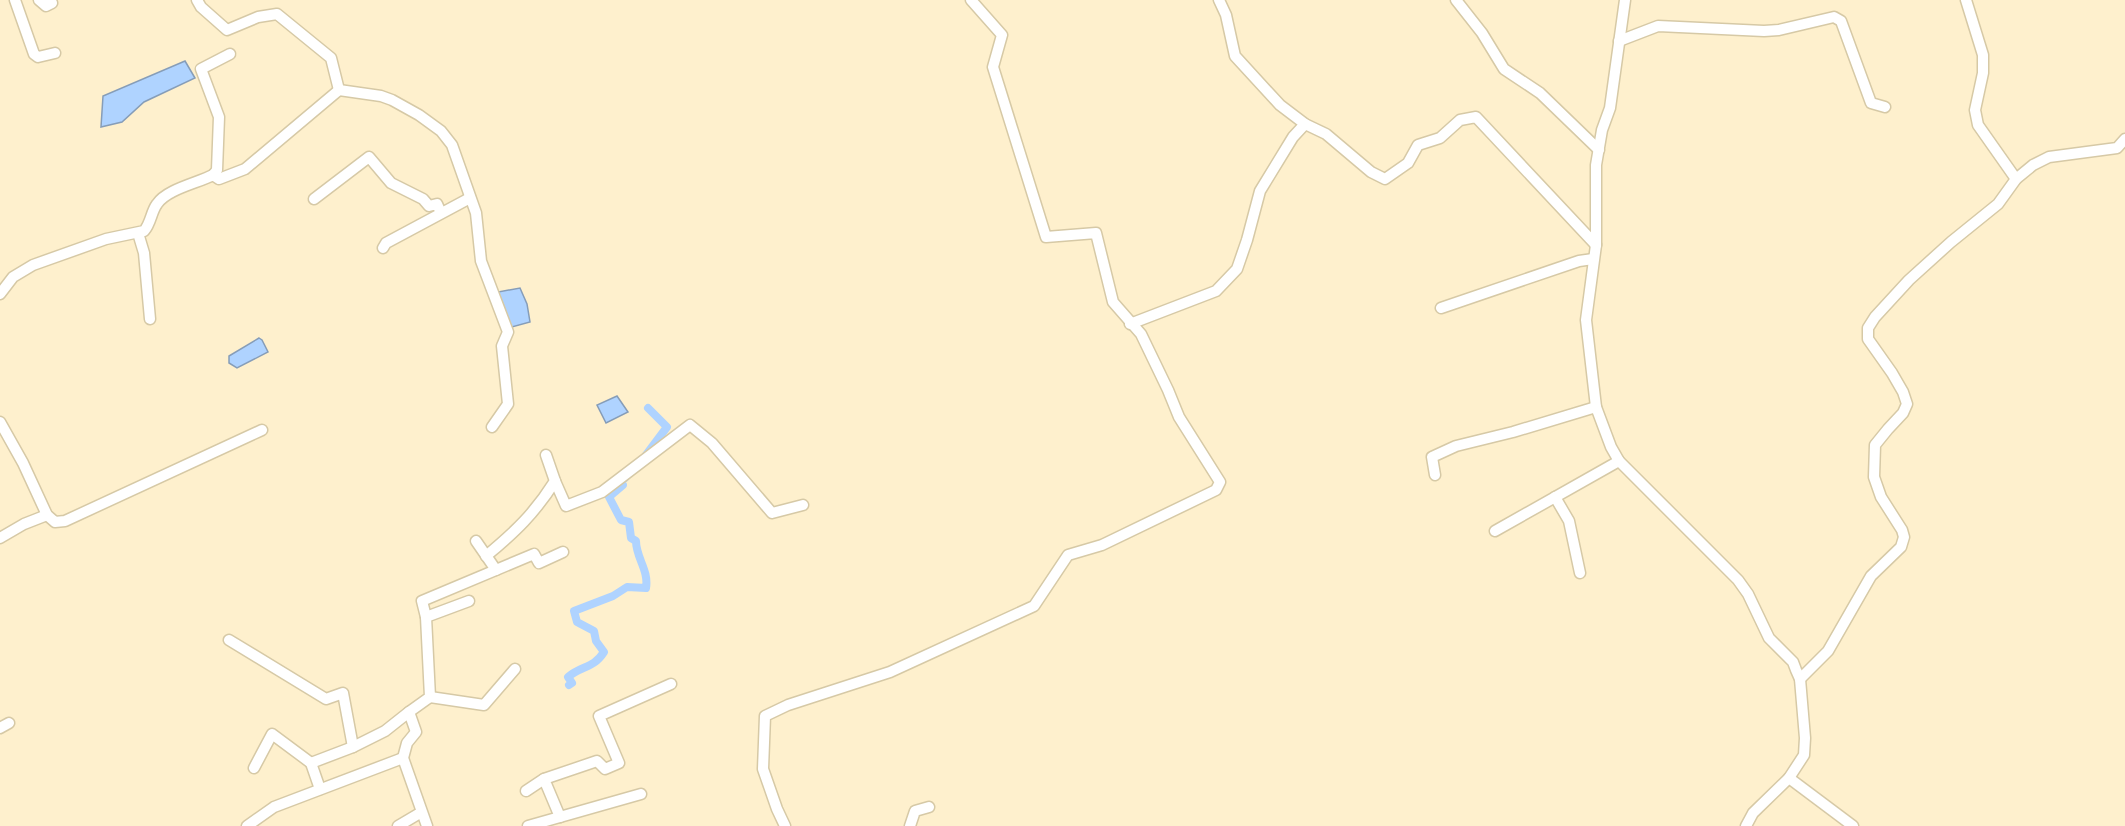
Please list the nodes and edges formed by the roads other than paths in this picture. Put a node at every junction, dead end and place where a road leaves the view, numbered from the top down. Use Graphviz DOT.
graph roads {
  1 [pos="15,0"];
  2 [pos="39,0"];
  3 [pos="197,0"];
  4 [pos="971,0"];
  5 [pos="1218,0"];
  6 [pos="1456,0"];
  7 [pos="1625,0"];
  8 [pos="1966,0"];
  9 [pos="52,3"];
  10 [pos="1619,40"];
  11 [pos="55,53"];
  12 [pos="230,54"];
  13 [pos="339,90"];
  14 [pos="1885,106"];
  15 [pos="1305,124"];
  16 [pos="2125,139"];
  17 [pos="1599,150"];
  18 [pos="2121,152"];
  19 [pos="213,174"];
  20 [pos="2016,179"];
  21 [pos="470,198"];
  22 [pos="314,199"];
  23 [pos="441,213"];
  24 [pos="138,233"];
  25 [pos="1596,245"];
  26 [pos="383,248"];
  27 [pos="1593,259"];
  28 [pos="0,294"];
  29 [pos="1441,308"];
  30 [pos="150,319"];
  31 [pos="1130,324"];
  32 [pos="1596,406"];
  33 [pos="0,422"];
  34 [pos="492,427"];
  35 [pos="262,430"];
  36 [pos="546,455"];
  37 [pos="1619,461"];
  38 [pos="1435,475"];
  39 [pos="555,481"];
  40 [pos="1556,497"];
  41 [pos="803,505"];
  42 [pos="47,515"];
  43 [pos="1495,531"];
  44 [pos="0,538"];
  45 [pos="476,541"];
  46 [pos="563,552"];
  47 [pos="486,556"];
  48 [pos="496,570"];
  49 [pos="1580,573"];
  50 [pos="469,601"];
  51 [pos="426,617"];
  52 [pos="229,640"];
  53 [pos="514,669"];
  54 [pos="1800,680"];
  55 [pos="671,684"];
  56 [pos="430,697"];
  57 [pos="409,712"];
  58 [pos="353,747"];
  59 [pos="403,758"];
  60 [pos="310,763"];
  61 [pos="255,768"];
  62 [pos="1789,778"];
  63 [pos="544,779"];
  64 [pos="320,789"];
  65 [pos="526,791"];
  66 [pos="641,794"];
  67 [pos="929,807"];
  68 [pos="420,813"];
  69 [pos="560,817"];
  70 [pos="248,826"];
  71 [pos="398,826"];
  72 [pos="427,826"];
  73 [pos="528,826"];
  74 [pos="785,826"];
  75 [pos="909,826"];
  76 [pos="1746,826"];
  77 [pos="1853,826"];
  1 -- 11 [label="street"];
  2 -- 9 [label="street"];
  3 -- 13 [label="street"];
  4 -- 31 [label="street"];
  5 -- 15 [label="street"];
  6 -- 17 [label="street"];
  7 -- 10 [label="street"];
  8 -- 20 [label="street"];
  10 -- 14 [label="street"];
  10 -- 17 [label="street"];
  12 -- 19 [label="street"];
  13 -- 19 [label="street"];
  13 -- 21 [label="street"];
  15 -- 25 [label="street"];
  15 -- 31 [label="street"];
  16 -- 18 [label="street"];
  17 -- 25 [label="street"];
  18 -- 20 [label="street"];
  19 -- 24 [label="street"];
  20 -- 54 [label="street"];
  21 -- 23 [label="street"];
  21 -- 34 [label="street"];
  22 -- 23 [label="street"];
  23 -- 26 [label="street"];
  24 -- 28 [label="street"];
  24 -- 30 [label="street"];
  25 -- 27 [label="street"];
  27 -- 29 [label="street"];
  27 -- 32 [label="street"];
  31 -- 74 [label="street"];
  32 -- 37 [label="street"];
  32 -- 38 [label="street"];
  33 -- 42 [label="street"];
  35 -- 42 [label="street"];
  36 -- 39 [label="street"];
  37 -- 40 [label="street"];
  37 -- 54 [label="street"];
  39 -- 41 [label="street"];
  39 -- 47 [label="street"];
  40 -- 43 [label="street"];
  40 -- 49 [label="street"];
  42 -- 44 [label="street"];
  45 -- 47 [label="street"];
  46 -- 48 [label="street"];
  47 -- 48 [label="street"];
  48 -- 51 [label="street"];
  50 -- 51 [label="street"];
  51 -- 56 [label="street"];
  52 -- 58 [label="street"];
  53 -- 56 [label="street"];
  54 -- 62 [label="street"];
  55 -- 63 [label="street"];
  56 -- 57 [label="street"];
  57 -- 58 [label="street"];
  57 -- 59 [label="street"];
  58 -- 60 [label="street"];
  59 -- 64 [label="street"];
  59 -- 68 [label="street"];
  60 -- 61 [label="street"];
  60 -- 64 [label="street"];
  62 -- 76 [label="street"];
  62 -- 77 [label="street"];
  63 -- 65 [label="street"];
  63 -- 69 [label="street"];
  64 -- 70 [label="street"];
  66 -- 69 [label="street"];
  67 -- 75 [label="street"];
  68 -- 71 [label="street"];
  68 -- 72 [label="street"];
  69 -- 73 [label="street"];
}
